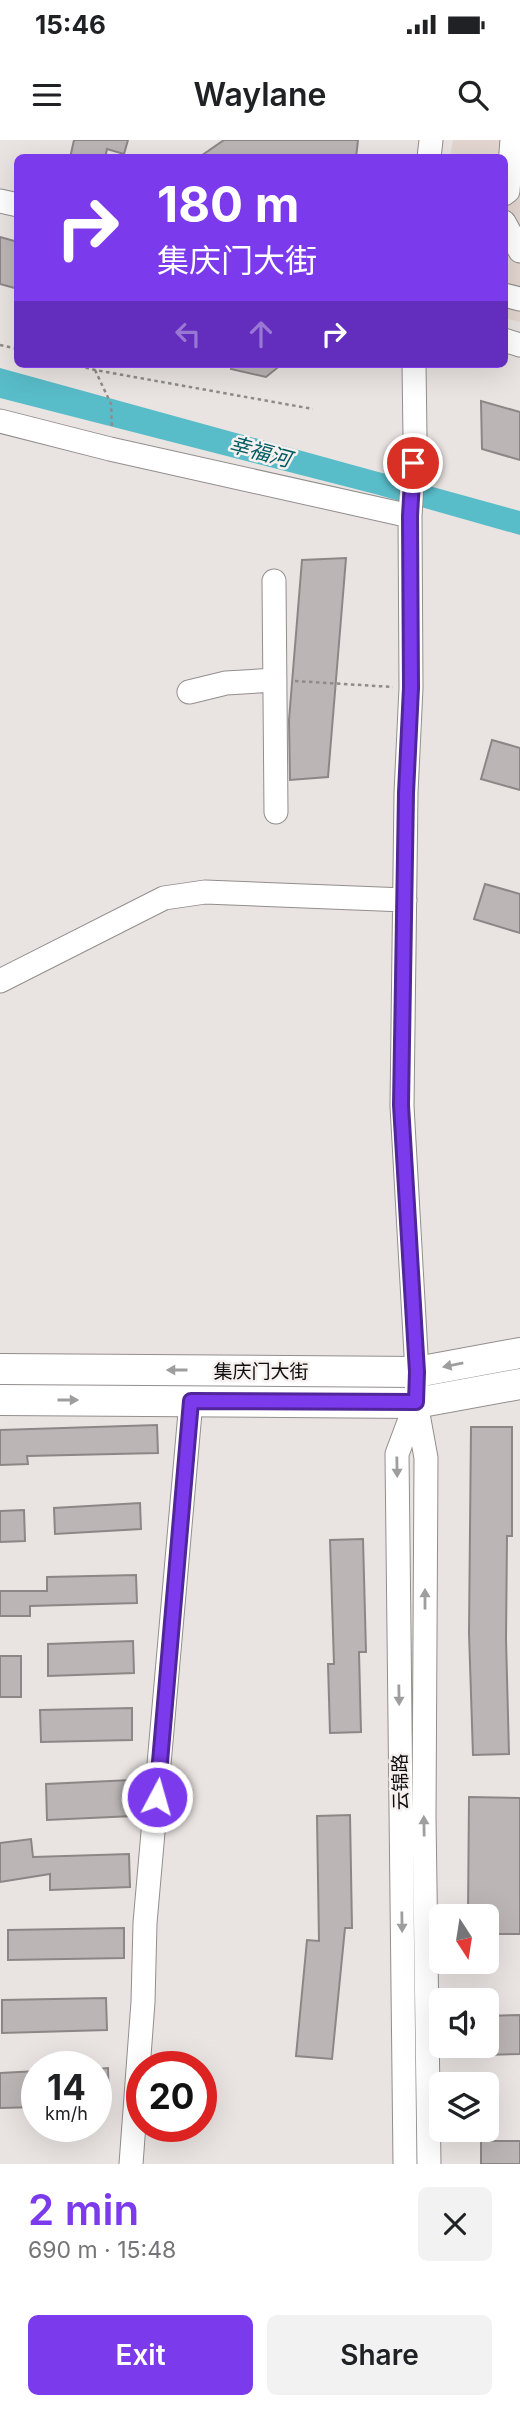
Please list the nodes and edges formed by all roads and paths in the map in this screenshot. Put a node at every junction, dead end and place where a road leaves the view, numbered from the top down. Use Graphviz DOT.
graph roads {
  1 [pos="512,140"];
  2 [pos="515,162"];
  3 [pos="508,191"];
  4 [pos="508,229"];
  5 [pos="520,251"];
  6 [pos="87,368"];
  7 [pos="414,368"];
  8 [pos="95,370"];
  9 [pos="313,409"];
  10 [pos="0,421"];
  11 [pos="111,442"];
  12 [pos="410,516"];
  13 [pos="274,581"];
  14 [pos="275,680"];
  15 [pos="411,688"];
  16 [pos="188,692"];
  17 [pos="276,813"];
  18 [pos="405,900"];
  19 [pos="0,981"];
  20 [pos="520,1353"];
  21 [pos="0,1369"];
  22 [pos="417,1372"];
  23 [pos="520,1384"];
  24 [pos="0,1399"];
  25 [pos="191,1401"];
  26 [pos="416,1402"];
  27 [pos="131,2164"];
  28 [pos="405,2164"];
  29 [pos="429,2164"];
  1 -- 2 [label="street"];
  2 -- 3 [label="street"];
  4 -- 5 [label="street"];
  6 -- 8 [label="path"];
  7 -- 12 [label="street, 云锦路"];
  8 -- 9 [label="path"];
  8 -- 11 [label="path"];
  10 -- 11 [label="street"];
  11 -- 12 [label="street"];
  12 -- 15 [label="street, 云锦路"];
  13 -- 14 [label="street"];
  14 -- 15 [label="path"];
  14 -- 16 [label="street"];
  14 -- 17 [label="street"];
  15 -- 18 [label="street, 云锦路"];
  18 -- 19 [label="street"];
  18 -- 22 [label="street, 云锦路"];
  20 -- 22 [label="main road, 集庆门大街, one-way"];
  22 -- 21 [label="main road, 集庆门大街, one-way"];
  22 -- 26 [label="street, 云锦路"];
  23 -- 26 [label="main road, 集庆门大街"];
  24 -- 25 [label="main road, 集庆门大街, one-way"];
  25 -- 26 [label="main road, 集庆门大街"];
  25 -- 27 [label="street"];
  26 -- 28 [label="street, 云锦路, one-way"];
  29 -- 26 [label="street, 云锦路, one-way"];
}
